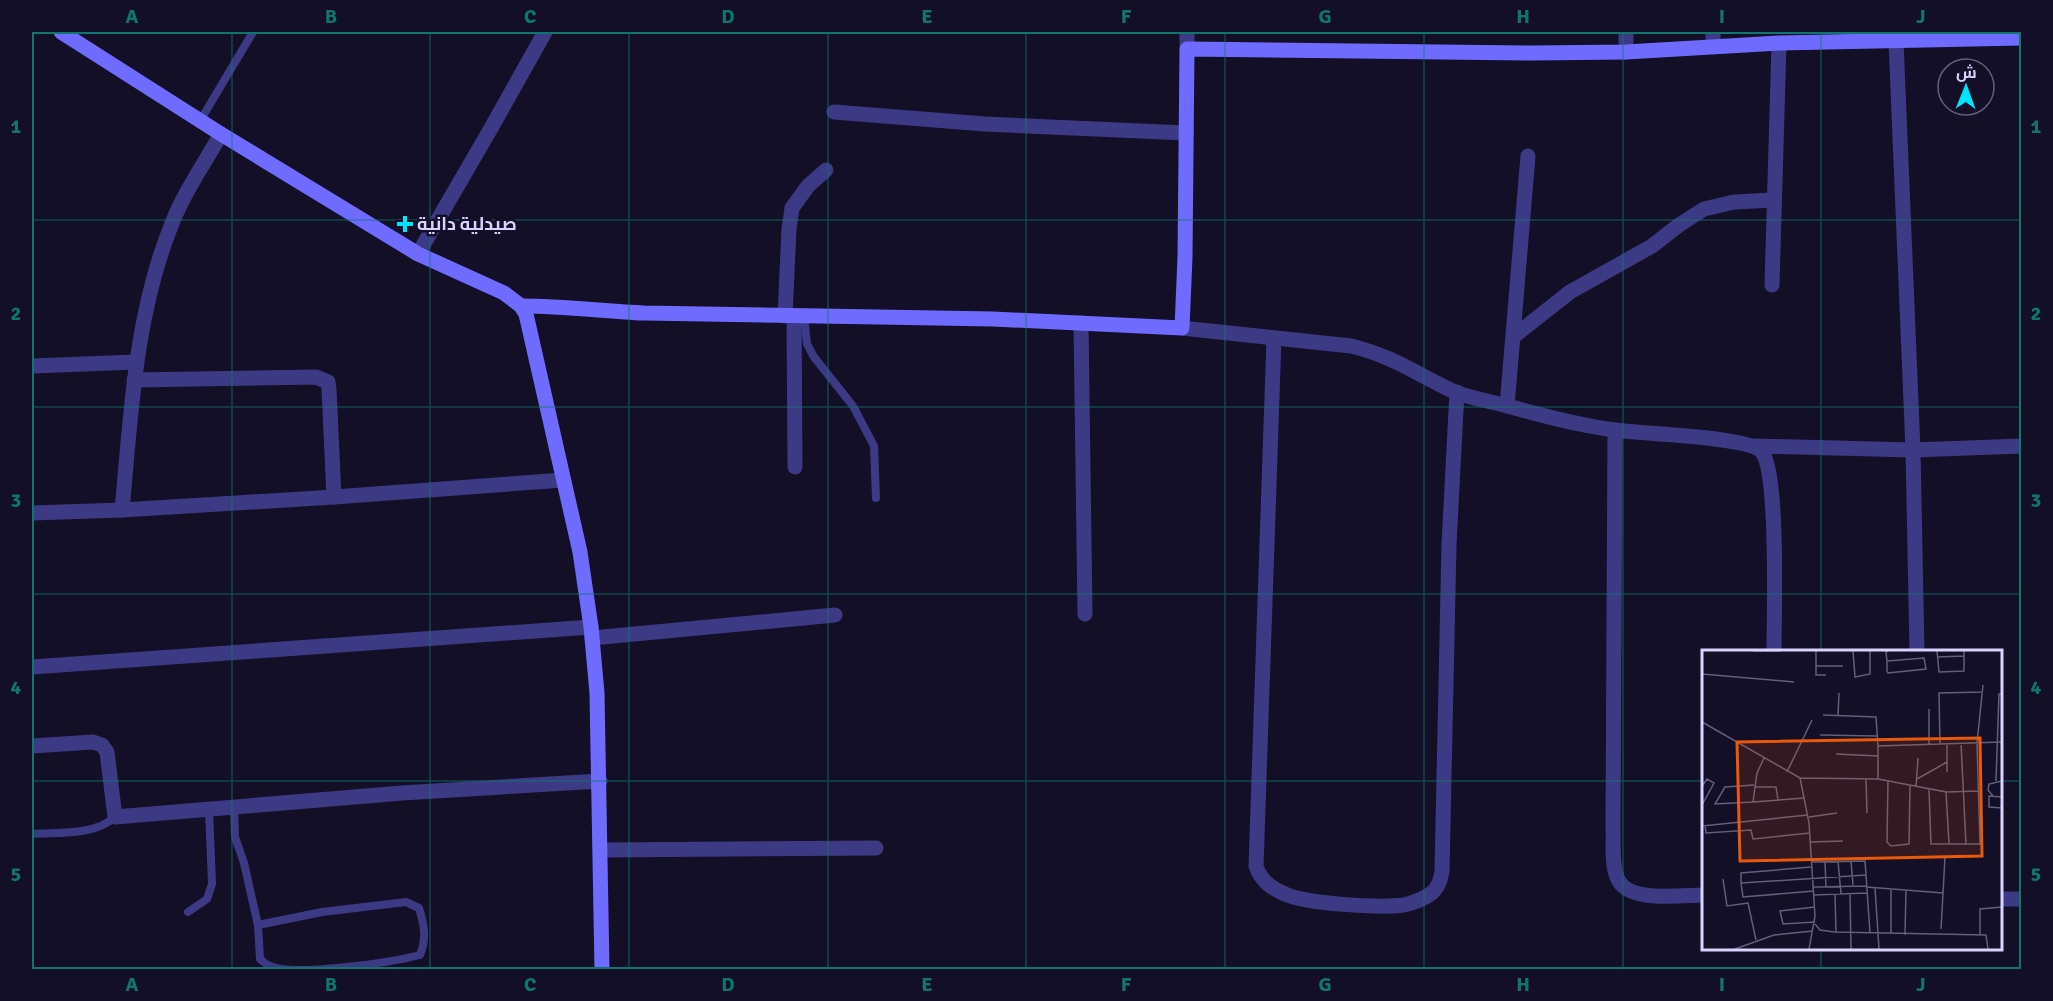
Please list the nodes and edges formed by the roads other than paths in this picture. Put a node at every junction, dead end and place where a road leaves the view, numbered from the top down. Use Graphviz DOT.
graph roads {
  1 [pos="61,32"];
  2 [pos="253,32"];
  3 [pos="545,32"];
  4 [pos="1187,32"];
  5 [pos="1626,32"];
  6 [pos="2022,38"];
  7 [pos="1713,39"];
  8 [pos="1896,41"];
  9 [pos="1779,43"];
  10 [pos="1187,49"];
  11 [pos="1626,52"];
  12 [pos="834,112"];
  13 [pos="200,121"];
  14 [pos="1186,133"];
  15 [pos="221,134"];
  16 [pos="1528,156"];
  17 [pos="826,170"];
  18 [pos="1774,200"];
  19 [pos="418,254"];
  20 [pos="1772,285"];
  21 [pos="521,306"];
  22 [pos="794,316"];
  23 [pos="1081,323"];
  24 [pos="1182,328"];
  25 [pos="1513,337"];
  26 [pos="1274,338"];
  27 [pos="136,362"];
  28 [pos="32,366"];
  29 [pos="134,380"];
  30 [pos="1457,392"];
  31 [pos="1507,406"];
  32 [pos="1615,430"];
  33 [pos="1754,446"];
  34 [pos="2022,446"];
  35 [pos="1913,450"];
  36 [pos="795,467"];
  37 [pos="563,480"];
  38 [pos="334,497"];
  39 [pos="876,498"];
  40 [pos="122,510"];
  41 [pos="32,513"];
  42 [pos="1085,614"];
  43 [pos="835,615"];
  44 [pos="591,633"];
  45 [pos="1774,650"];
  46 [pos="1917,650"];
  47 [pos="32,667"];
  48 [pos="32,746"];
  49 [pos="600,781"];
  50 [pos="234,807"];
  51 [pos="209,809"];
  52 [pos="115,817"];
  53 [pos="32,834"];
  54 [pos="876,848"];
  55 [pos="602,850"];
  56 [pos="1702,895"];
  57 [pos="2002,899"];
  58 [pos="2022,900"];
  59 [pos="188,912"];
  60 [pos="258,925"];
  61 [pos="602,969"];
  1 -- 13 [label="street"];
  2 -- 13 [label="lane"];
  3 -- 19 [label="street"];
  4 -- 10 [label="street"];
  5 -- 11 [label="street"];
  6 -- 8 [label="street"];
  7 -- 9 [label="street"];
  7 -- 11 [label="street"];
  8 -- 9 [label="street"];
  8 -- 35 [label="street"];
  9 -- 18 [label="street"];
  10 -- 11 [label="street"];
  10 -- 14 [label="street"];
  12 -- 14 [label="street"];
  13 -- 15 [label="street"];
  14 -- 24 [label="street"];
  15 -- 19 [label="street"];
  15 -- 27 [label="street"];
  16 -- 25 [label="street"];
  17 -- 22 [label="street"];
  18 -- 20 [label="street"];
  18 -- 25 [label="street"];
  19 -- 21 [label="street"];
  21 -- 22 [label="street"];
  21 -- 37 [label="street"];
  22 -- 23 [label="street"];
  22 -- 36 [label="street"];
  22 -- 39 [label="lane"];
  23 -- 24 [label="street"];
  23 -- 42 [label="street"];
  24 -- 26 [label="street"];
  25 -- 31 [label="street"];
  26 -- 30 [label="street"];
  26 -- 30 [label="street"];
  27 -- 28 [label="street"];
  27 -- 29 [label="street"];
  29 -- 38 [label="street"];
  29 -- 40 [label="street"];
  30 -- 31 [label="street"];
  31 -- 32 [label="street"];
  32 -- 33 [label="street"];
  32 -- 56 [label="street"];
  33 -- 35 [label="street"];
  33 -- 45 [label="street"];
  34 -- 35 [label="street"];
  35 -- 46 [label="street"];
  37 -- 38 [label="street"];
  37 -- 44 [label="street"];
  38 -- 40 [label="street"];
  40 -- 41 [label="street"];
  43 -- 44 [label="street"];
  44 -- 47 [label="street"];
  44 -- 49 [label="street"];
  48 -- 52 [label="street"];
  49 -- 50 [label="street"];
  49 -- 55 [label="street"];
  50 -- 51 [label="street"];
  50 -- 60 [label="lane"];
  51 -- 52 [label="street"];
  51 -- 59 [label="lane"];
  52 -- 53 [label="lane"];
  54 -- 55 [label="street"];
  55 -- 61 [label="street"];
  57 -- 58 [label="street"];
  60 -- 60 [label="lane"];
}
